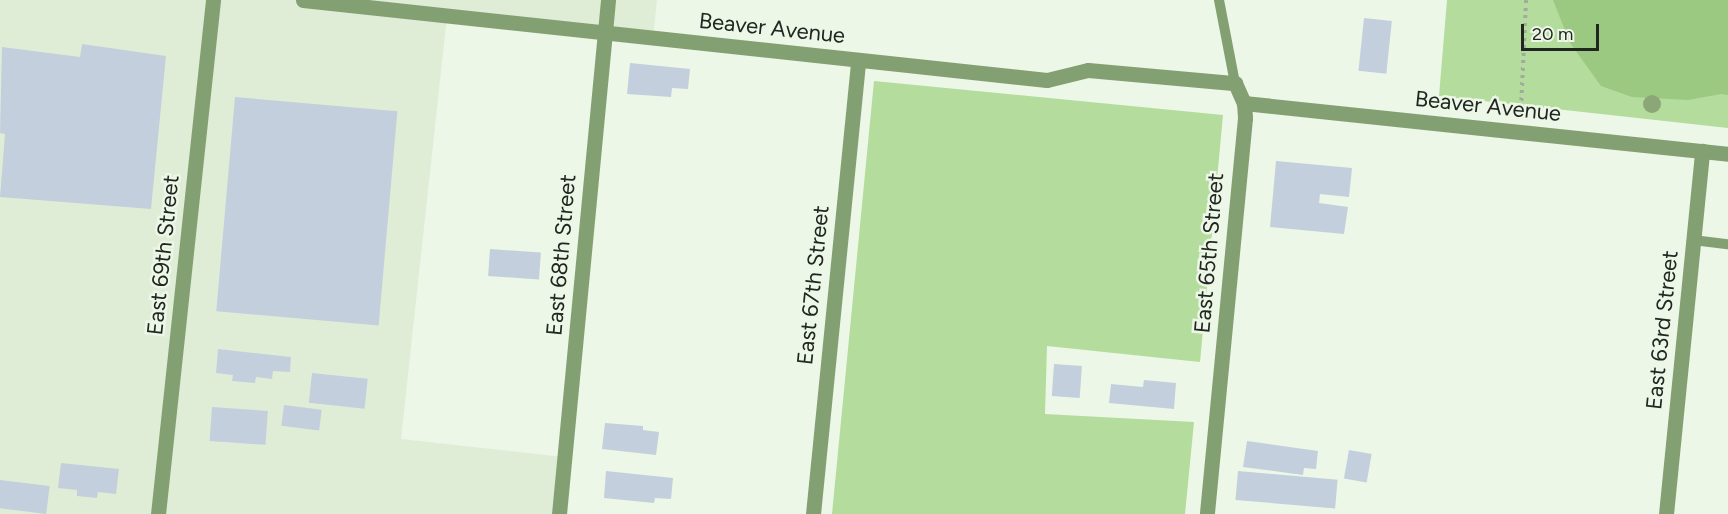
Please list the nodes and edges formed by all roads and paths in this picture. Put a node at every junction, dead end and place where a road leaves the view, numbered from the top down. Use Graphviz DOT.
graph roads {
  1 [pos="213,0"];
  2 [pos="303,0"];
  3 [pos="608,0"];
  4 [pos="1219,0"];
  5 [pos="1526,0"];
  6 [pos="604,33"];
  7 [pos="858,60"];
  8 [pos="1235,83"];
  9 [pos="1244,103"];
  10 [pos="1521,108"];
  11 [pos="1702,151"];
  12 [pos="1728,154"];
  13 [pos="1693,240"];
  14 [pos="1728,244"];
  15 [pos="158,514"];
  16 [pos="559,514"];
  17 [pos="813,514"];
  18 [pos="1207,514"];
  19 [pos="1666,514"];
  1 -- 15 [label="street, East 69th Street"];
  2 -- 6 [label="street, Beaver Avenue"];
  3 -- 6 [label="street, East 68th Street"];
  4 -- 8 [label="lane, East 65th Street"];
  5 -- 10 [label="path"];
  6 -- 7 [label="street, Beaver Avenue"];
  6 -- 16 [label="street, East 68th Street"];
  7 -- 8 [label="street, Beaver Avenue"];
  7 -- 17 [label="street, East 67th Street"];
  8 -- 9 [label="street, East 65th Street"];
  9 -- 11 [label="street, Beaver Avenue"];
  9 -- 18 [label="street, East 65th Street"];
  11 -- 12 [label="street, Beaver Avenue"];
  11 -- 13 [label="street, East 63rd Street"];
  13 -- 14 [label="lane"];
  13 -- 19 [label="street, East 63rd Street"];
}
